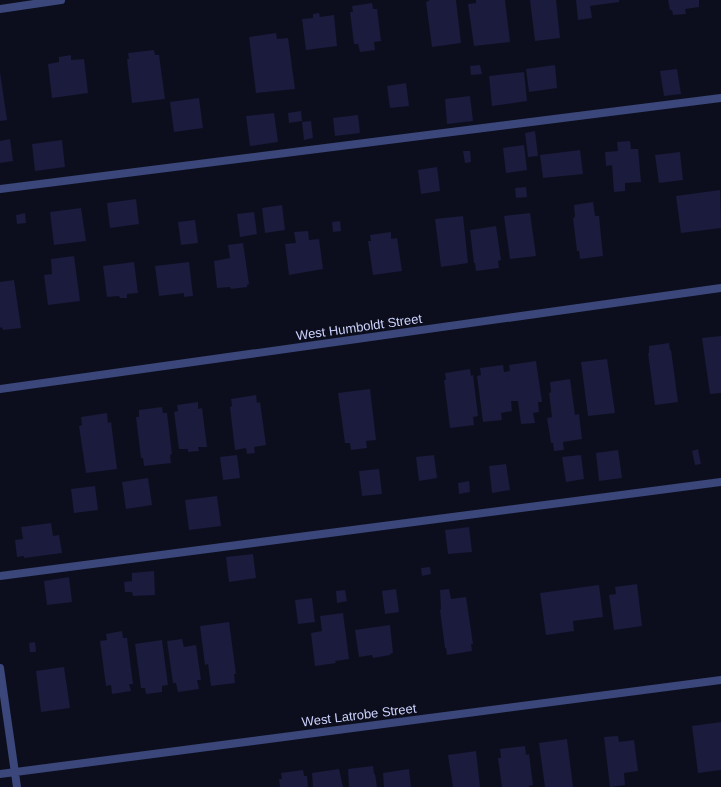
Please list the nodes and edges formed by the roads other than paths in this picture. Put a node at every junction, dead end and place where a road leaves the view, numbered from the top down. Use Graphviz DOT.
graph roads {
  1 [pos="61,0"];
  2 [pos="0,9"];
  3 [pos="721,98"];
  4 [pos="0,189"];
  5 [pos="721,288"];
  6 [pos="0,389"];
  7 [pos="721,482"];
  8 [pos="0,576"];
  9 [pos="0,668"];
  10 [pos="721,680"];
  11 [pos="15,772"];
  12 [pos="0,774"];
  13 [pos="17,787"];
  1 -- 2 [label="street"];
  3 -- 4 [label="street"];
  5 -- 6 [label="street, West Humboldt Street"];
  7 -- 8 [label="street"];
  9 -- 11 [label="street"];
  10 -- 11 [label="street, West Latrobe Street"];
  11 -- 12 [label="street, West Latrobe Street"];
  11 -- 13 [label="street"];
}
